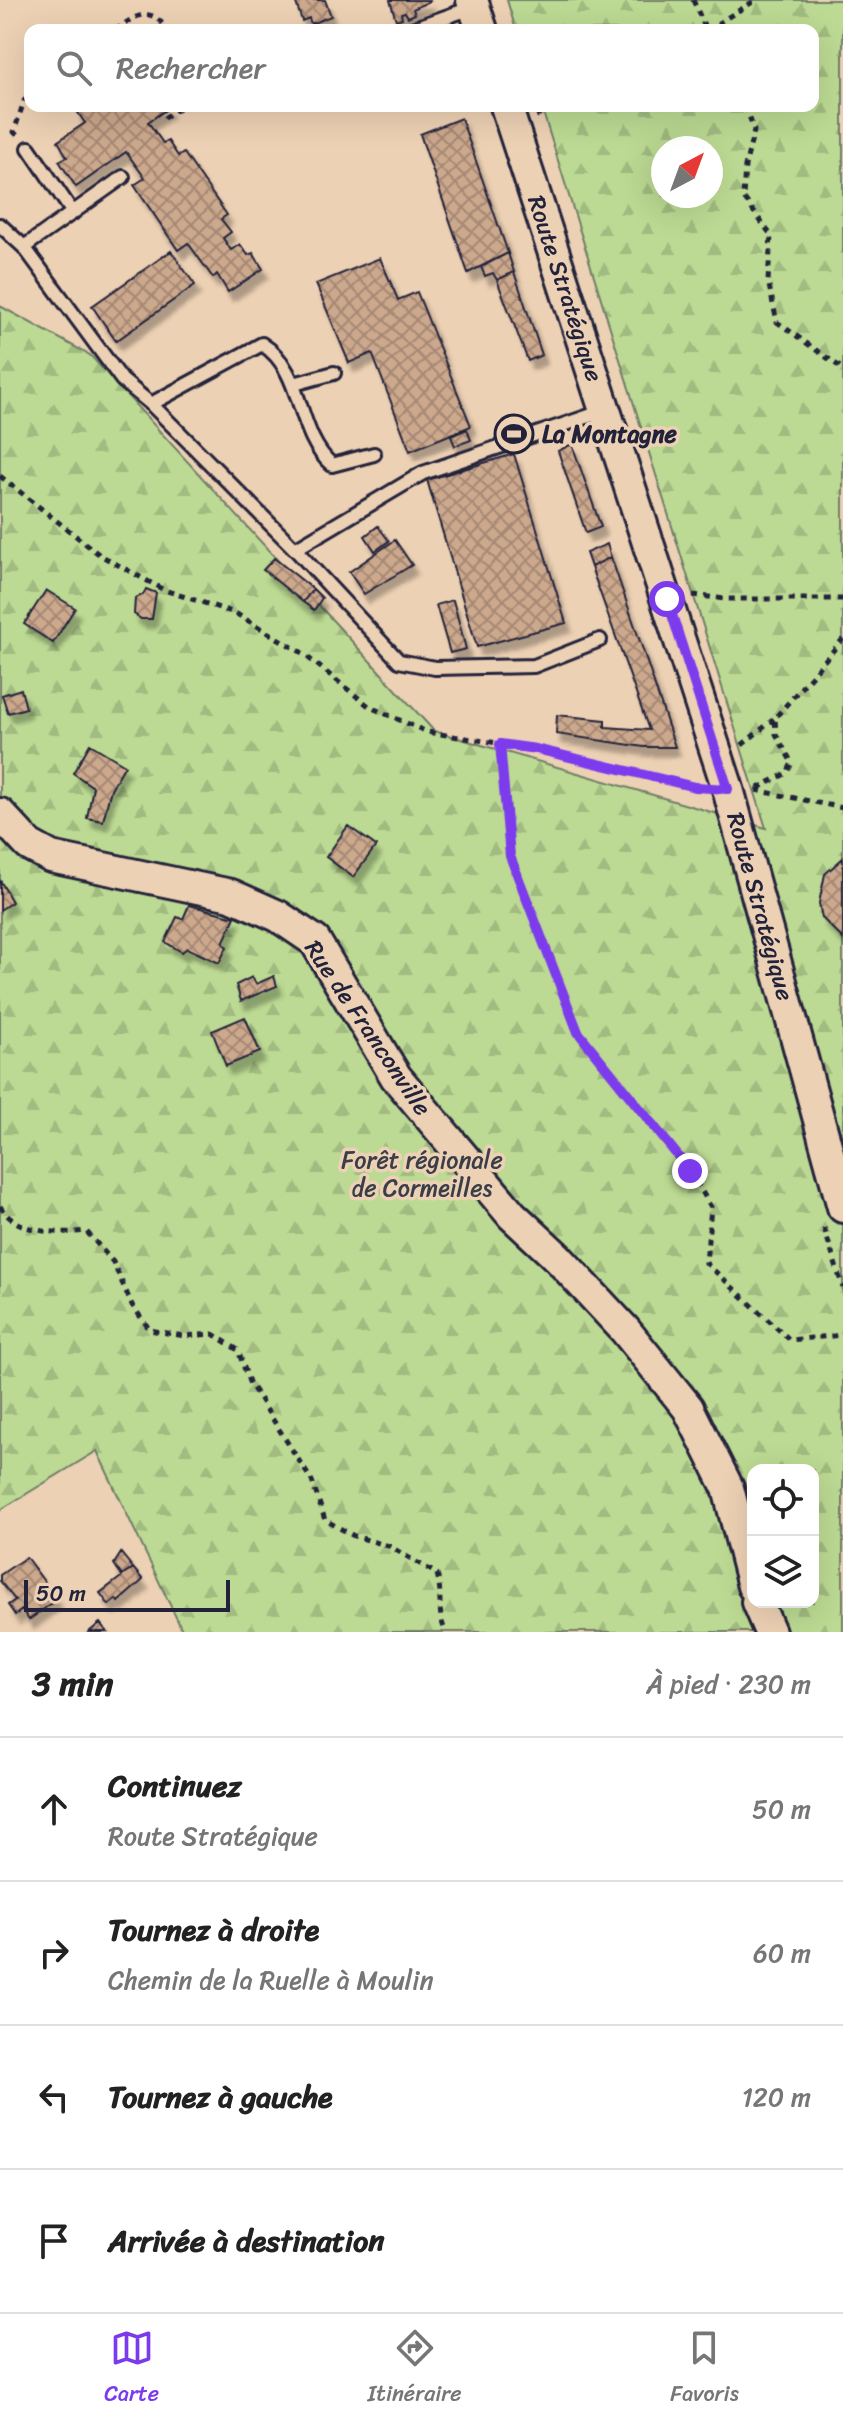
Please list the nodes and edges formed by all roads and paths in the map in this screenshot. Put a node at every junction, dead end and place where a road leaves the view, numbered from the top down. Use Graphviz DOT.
graph roads {
  1 [pos="693,0"];
  2 [pos="756,0"];
  3 [pos="476,12"];
  4 [pos="124,24"];
  5 [pos="163,24"];
  6 [pos="431,24"];
  7 [pos="704,24"];
  8 [pos="717,24"];
  9 [pos="24,108"];
  10 [pos="173,112"];
  11 [pos="748,112"];
  12 [pos="516,114"];
  13 [pos="164,118"];
  14 [pos="29,148"];
  15 [pos="123,177"];
  16 [pos="73,213"];
  17 [pos="0,225"];
  18 [pos="24,247"];
  19 [pos="843,369"];
  20 [pos="334,373"];
  21 [pos="294,384"];
  22 [pos="151,404"];
  23 [pos="604,411"];
  24 [pos="374,454"];
  25 [pos="0,476"];
  26 [pos="295,549"];
  27 [pos="667,599"];
  28 [pos="843,599"];
  29 [pos="843,639"];
  30 [pos="600,640"];
  31 [pos="775,718"];
  32 [pos="500,744"];
  33 [pos="735,751"];
  34 [pos="740,790"];
  35 [pos="843,808"];
  36 [pos="1,820"];
  37 [pos="0,1206"];
  38 [pos="843,1207"];
  39 [pos="843,1335"];
  40 [pos="747,1562"];
  41 [pos="760,1608"];
  42 [pos="446,1632"];
  43 [pos="770,1632"];
  1 -- 7 [label="path"];
  2 -- 8 [label="path"];
  3 -- 6 [label="lane"];
  4 -- 5 [label="path"];
  9 -- 14 [label="path"];
  10 -- 13 [label="path"];
  11 -- 19 [label="path"];
  12 -- 23 [label="street, Route Stratégique"];
  14 -- 16 [label="lane"];
  15 -- 16 [label="lane"];
  16 -- 18 [label="lane"];
  17 -- 18 [label="lane"];
  18 -- 22 [label="lane"];
  20 -- 21 [label="lane"];
  21 -- 22 [label="lane"];
  21 -- 24 [label="lane"];
  22 -- 26 [label="lane"];
  23 -- 26 [label="lane"];
  23 -- 27 [label="street, Route Stratégique"];
  25 -- 32 [label="path"];
  26 -- 30 [label="lane"];
  27 -- 28 [label="path"];
  27 -- 34 [label="street, Route Stratégique"];
  29 -- 31 [label="path"];
  31 -- 33 [label="path"];
  31 -- 34 [label="path"];
  32 -- 34 [label="path"];
  32 -- 39 [label="path"];
  34 -- 35 [label="path"];
  34 -- 38 [label="street, Route Stratégique"];
  36 -- 40 [label="street, Rue de Franconville"];
  37 -- 42 [label="path"];
  41 -- 43 [label="street"];
}
